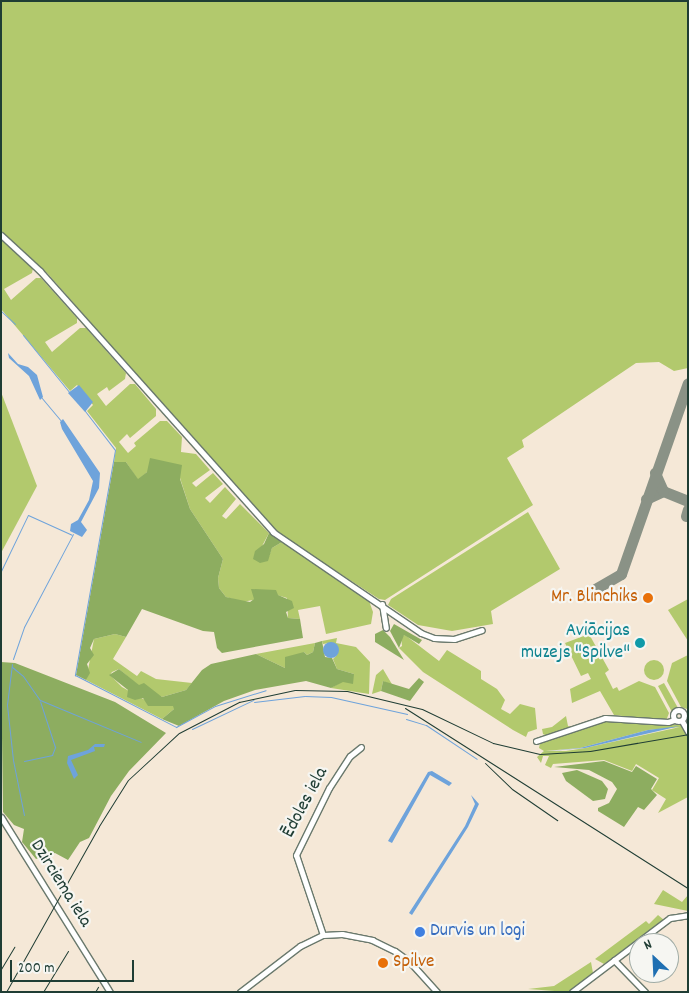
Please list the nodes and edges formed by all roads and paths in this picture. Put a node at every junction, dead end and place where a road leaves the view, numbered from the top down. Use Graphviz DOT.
graph roads {
  1 [pos="1,235"];
  2 [pos="382,604"];
  3 [pos="386,628"];
  4 [pos="482,630"];
  5 [pos="685,717"];
  6 [pos="674,720"];
  7 [pos="688,732"];
  8 [pos="536,740"];
  9 [pos="361,747"];
  10 [pos="1,817"];
  11 [pos="688,915"];
  12 [pos="323,936"];
  13 [pos="614,960"];
  14 [pos="110,992"];
  15 [pos="240,992"];
  16 [pos="437,992"];
  17 [pos="572,992"];
  18 [pos="645,992"];
  1 -- 2 [label="street"];
  2 -- 3 [label="street"];
  2 -- 4 [label="street"];
  5 -- 6 [label="street"];
  5 -- 6 [label="street"];
  5 -- 7 [label="street"];
  6 -- 8 [label="street"];
  9 -- 12 [label="street, Ēdoles iela"];
  10 -- 14 [label="street, Dzirciema iela"];
  11 -- 13 [label="street"];
  12 -- 15 [label="street"];
  12 -- 16 [label="street"];
  13 -- 17 [label="street"];
  13 -- 18 [label="street"];
}
